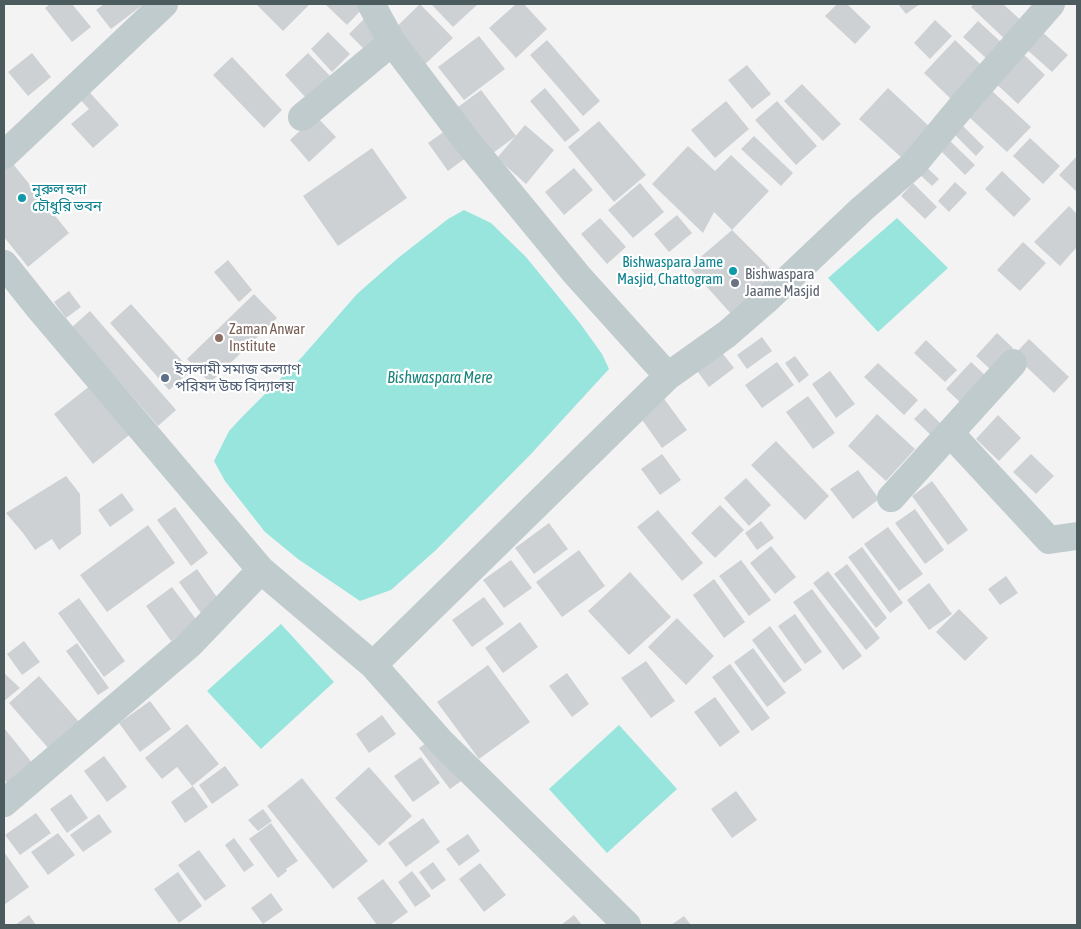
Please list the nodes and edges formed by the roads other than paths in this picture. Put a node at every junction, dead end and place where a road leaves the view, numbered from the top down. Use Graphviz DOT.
graph roads {
  1 [pos="164,4"];
  2 [pos="371,4"];
  3 [pos="1051,4"];
  4 [pos="392,42"];
  5 [pos="302,117"];
  6 [pos="4,155"];
  7 [pos="4,264"];
  8 [pos="1013,363"];
  9 [pos="668,376"];
  10 [pos="950,433"];
  11 [pos="891,498"];
  12 [pos="1077,536"];
  13 [pos="261,570"];
  14 [pos="373,665"];
  15 [pos="4,803"];
  16 [pos="627,925"];
  1 -- 6 [label="street"];
  2 -- 4 [label="street"];
  3 -- 9 [label="street"];
  4 -- 5 [label="street"];
  4 -- 9 [label="street"];
  7 -- 13 [label="street"];
  8 -- 10 [label="street"];
  9 -- 14 [label="street"];
  10 -- 11 [label="street"];
  10 -- 12 [label="street"];
  13 -- 14 [label="street"];
  13 -- 15 [label="street"];
  14 -- 16 [label="street"];
}
